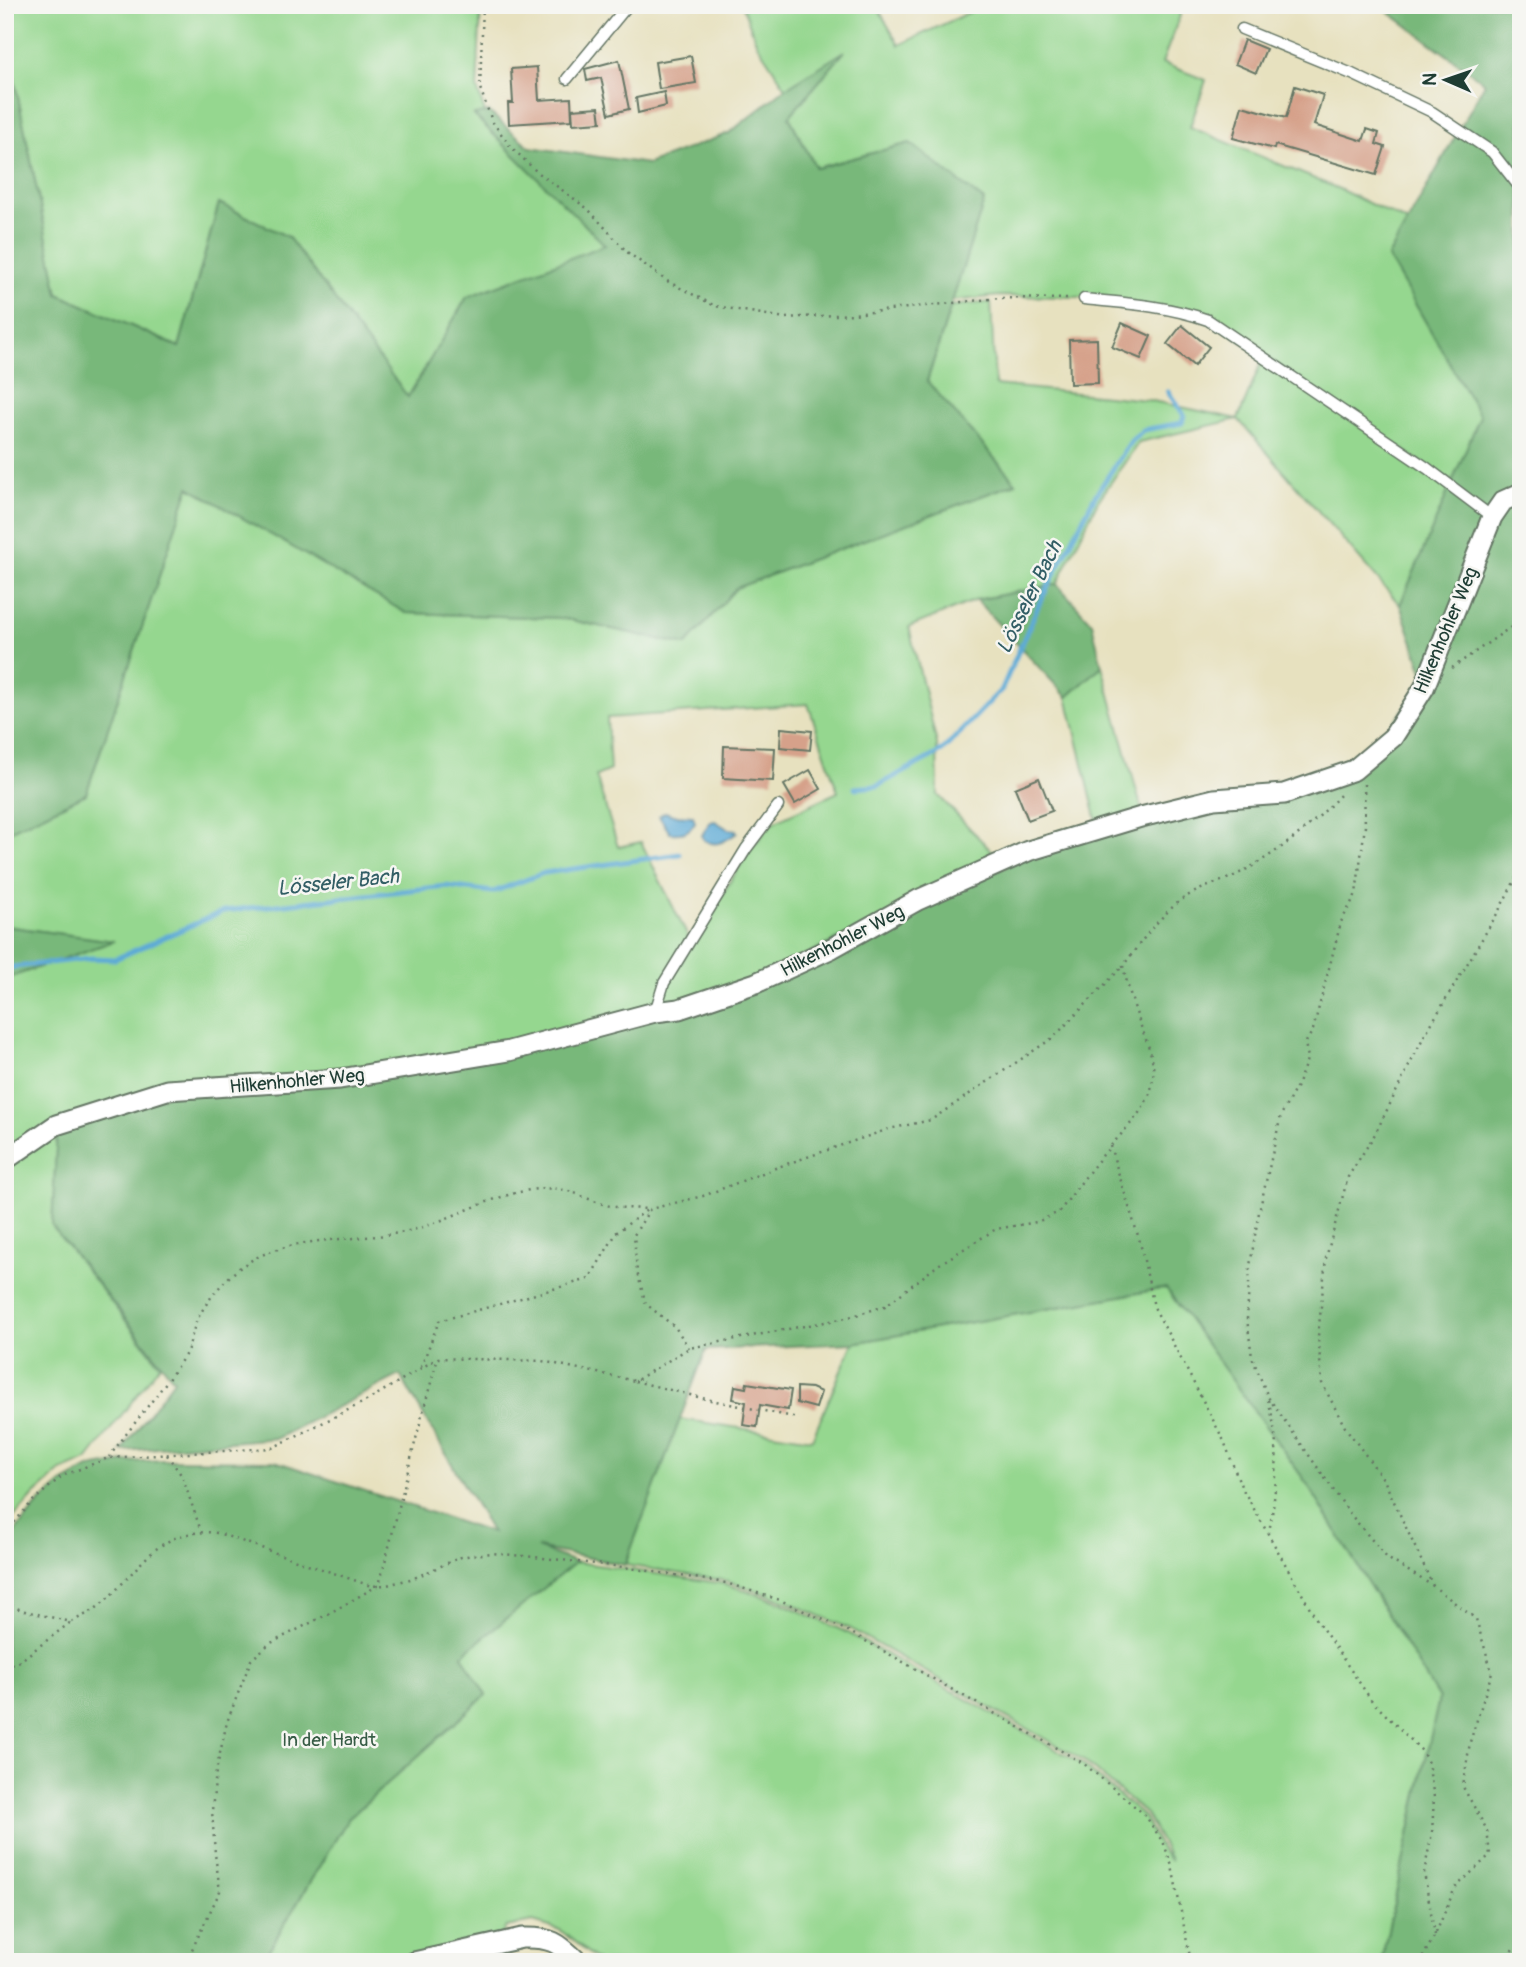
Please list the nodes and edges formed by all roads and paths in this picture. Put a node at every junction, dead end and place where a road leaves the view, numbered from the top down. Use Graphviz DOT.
graph roads {
  1 [pos="484,5"];
  2 [pos="628,5"];
  3 [pos="1242,29"];
  4 [pos="567,79"];
  5 [pos="1521,189"];
  6 [pos="1084,299"];
  7 [pos="1521,493"];
  8 [pos="1492,517"];
  9 [pos="1521,620"];
  10 [pos="1424,688"];
  11 [pos="1354,770"];
  12 [pos="778,806"];
  13 [pos="1521,869"];
  14 [pos="1123,966"];
  15 [pos="655,1012"];
  16 [pos="1110,1146"];
  17 [pos="5,1160"];
  18 [pos="650,1209"];
  19 [pos="689,1348"];
  20 [pos="438,1358"];
  21 [pos="421,1369"];
  22 [pos="635,1381"];
  23 [pos="1268,1397"];
  24 [pos="798,1418"];
  25 [pos="166,1454"];
  26 [pos="108,1458"];
  27 [pos="201,1531"];
  28 [pos="1268,1532"];
  29 [pos="5,1533"];
  30 [pos="379,1585"];
  31 [pos="1433,1586"];
  32 [pos="5,1602"];
  33 [pos="71,1622"];
  34 [pos="5,1667"];
  35 [pos="1434,1935"];
  36 [pos="1521,1944"];
  37 [pos="186,1962"];
  38 [pos="414,1962"];
  39 [pos="578,1962"];
  40 [pos="1191,1962"];
  41 [pos="1420,1962"];
  42 [pos="1503,1962"];
  1 -- 6 [label="path"];
  2 -- 4 [label="lane"];
  3 -- 5 [label="lane"];
  6 -- 8 [label="lane"];
  7 -- 8 [label="street, Hilkenhohler Weg"];
  8 -- 10 [label="street, Hilkenhohler Weg"];
  9 -- 10 [label="path"];
  10 -- 11 [label="street, Hilkenhohler Weg"];
  11 -- 14 [label="path"];
  11 -- 15 [label="street, Hilkenhohler Weg"];
  11 -- 23 [label="path"];
  12 -- 15 [label="lane"];
  13 -- 31 [label="path"];
  14 -- 16 [label="path"];
  14 -- 18 [label="path"];
  15 -- 17 [label="street, Hilkenhohler Weg"];
  16 -- 19 [label="path"];
  16 -- 28 [label="path"];
  18 -- 19 [label="path"];
  18 -- 21 [label="path"];
  18 -- 26 [label="path"];
  19 -- 22 [label="path"];
  20 -- 21 [label="path"];
  20 -- 22 [label="path"];
  20 -- 30 [label="path"];
  21 -- 25 [label="path"];
  22 -- 24 [label="path"];
  23 -- 28 [label="path"];
  23 -- 31 [label="path"];
  25 -- 26 [label="path"];
  25 -- 27 [label="path"];
  26 -- 29 [label="path"];
  27 -- 30 [label="path"];
  27 -- 33 [label="path"];
  28 -- 35 [label="path"];
  30 -- 37 [label="path"];
  30 -- 40 [label="path"];
  31 -- 35 [label="path"];
  32 -- 33 [label="path"];
  33 -- 34 [label="path"];
  35 -- 41 [label="path"];
  36 -- 42 [label="path"];
  38 -- 39 [label="street"];
}
